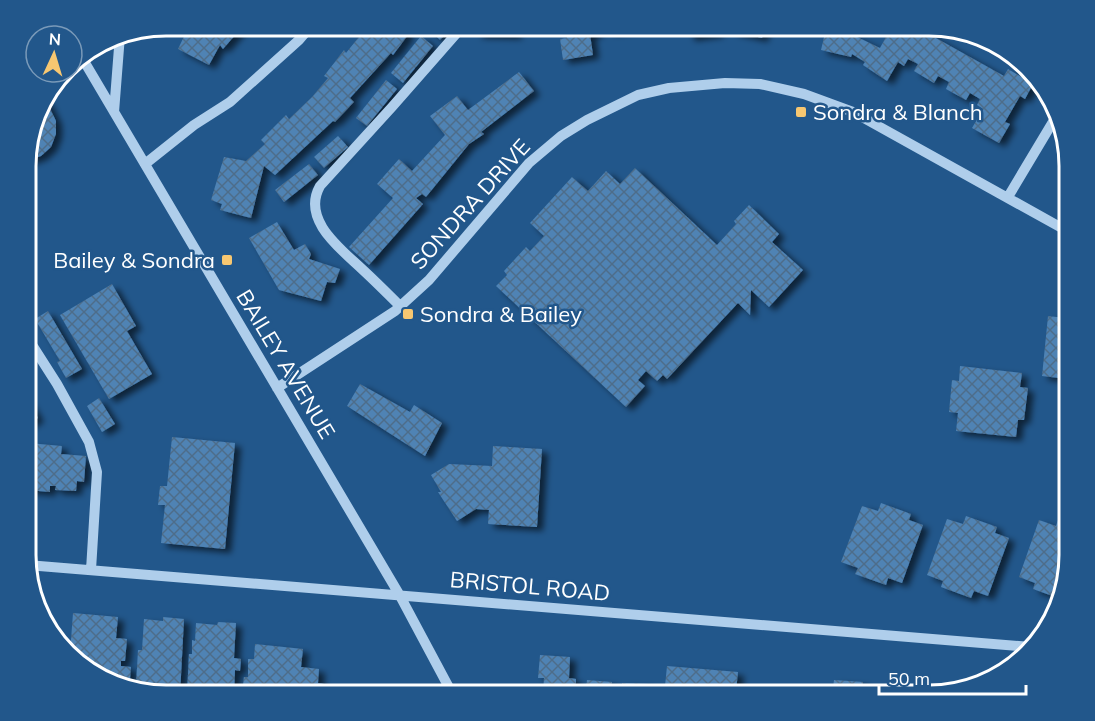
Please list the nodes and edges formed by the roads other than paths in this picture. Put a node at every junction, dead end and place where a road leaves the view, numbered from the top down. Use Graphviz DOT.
graph roads {
  1 [pos="302,36"];
  2 [pos="454,36"];
  3 [pos="119,45"];
  4 [pos="86,64"];
  5 [pos="114,112"];
  6 [pos="1052,123"];
  7 [pos="145,164"];
  8 [pos="1008,197"];
  9 [pos="1059,226"];
  10 [pos="400,306"];
  11 [pos="36,351"];
  12 [pos="277,388"];
  13 [pos="37,566"];
  14 [pos="91,570"];
  15 [pos="399,594"];
  16 [pos="1022,646"];
  17 [pos="448,685"];
  1 -- 7 [label="street"];
  2 -- 10 [label="street"];
  3 -- 5 [label="street"];
  4 -- 5 [label="street, BAILEY AVENUE"];
  5 -- 7 [label="street, BAILEY AVENUE"];
  6 -- 8 [label="street"];
  7 -- 12 [label="street, BAILEY AVENUE"];
  8 -- 9 [label="street, SONDRA DRIVE"];
  8 -- 10 [label="street, SONDRA DRIVE"];
  10 -- 12 [label="street, SONDRA DRIVE"];
  11 -- 14 [label="street"];
  12 -- 15 [label="street, BAILEY AVENUE"];
  13 -- 14 [label="street, BRISTOL ROAD"];
  14 -- 15 [label="street, BRISTOL ROAD"];
  15 -- 16 [label="street, BRISTOL ROAD"];
  15 -- 17 [label="street, BAILEY AVENUE"];
}
